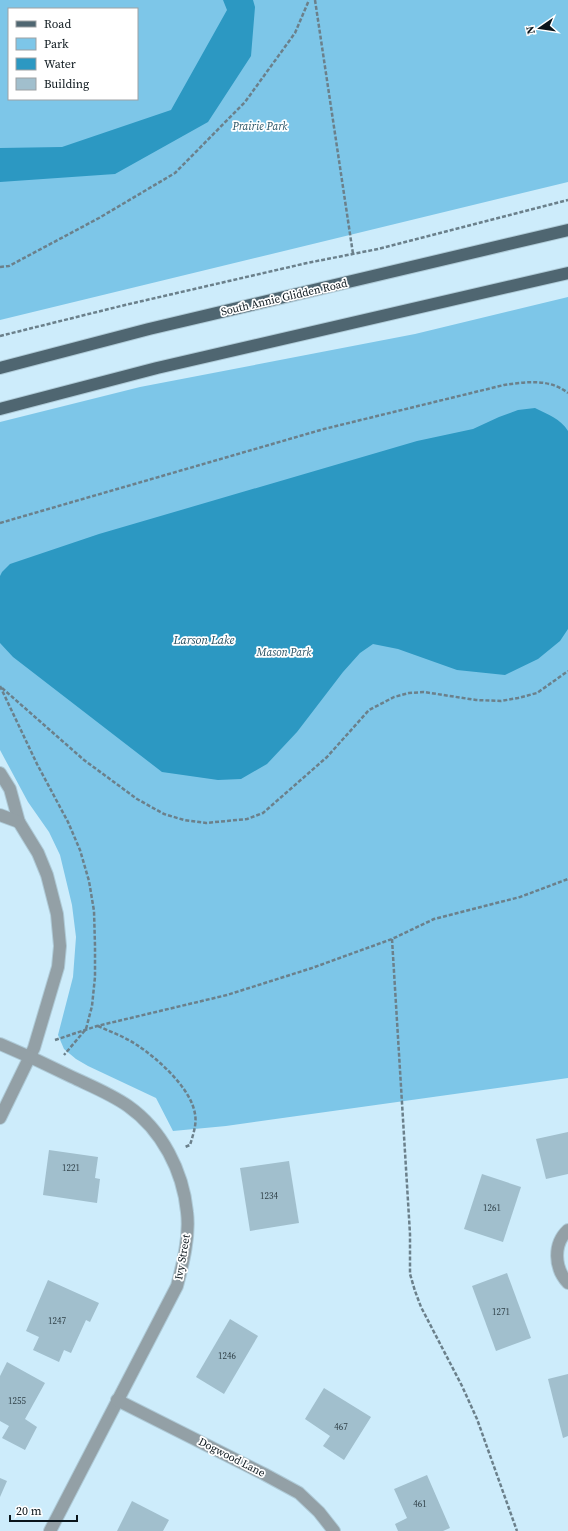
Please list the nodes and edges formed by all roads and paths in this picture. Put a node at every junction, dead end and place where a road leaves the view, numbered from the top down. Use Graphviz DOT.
graph roads {
  1 [pos="309,0"];
  2 [pos="315,0"];
  3 [pos="568,200"];
  4 [pos="568,230"];
  5 [pos="353,254"];
  6 [pos="0,266"];
  7 [pos="568,273"];
  8 [pos="0,336"];
  9 [pos="0,368"];
  10 [pos="568,392"];
  11 [pos="0,409"];
  12 [pos="0,522"];
  13 [pos="568,671"];
  14 [pos="2,688"];
  15 [pos="0,773"];
  16 [pos="0,815"];
  17 [pos="19,822"];
  18 [pos="568,879"];
  19 [pos="392,940"];
  20 [pos="97,1026"];
  21 [pos="0,1044"];
  22 [pos="32,1052"];
  23 [pos="0,1118"];
  24 [pos="169,1152"];
  25 [pos="568,1230"];
  26 [pos="568,1283"];
  27 [pos="117,1400"];
  28 [pos="50,1531"];
  29 [pos="334,1531"];
  30 [pos="518,1531"];
  1 -- 6 [label="path"];
  2 -- 5 [label="path"];
  3 -- 5 [label="path"];
  4 -- 9 [label="main road, South Annie Glidden Road"];
  5 -- 8 [label="path"];
  7 -- 11 [label="main road"];
  10 -- 12 [label="path"];
  13 -- 14 [label="path"];
  15 -- 17 [label="street"];
  16 -- 17 [label="street"];
  17 -- 22 [label="street"];
  18 -- 19 [label="path"];
  19 -- 20 [label="path"];
  19 -- 30 [label="path"];
  20 -- 22 [label="path"];
  20 -- 24 [label="path"];
  21 -- 22 [label="street, Ivy Street"];
  22 -- 23 [label="street"];
  22 -- 24 [label="street, Ivy Street"];
  24 -- 27 [label="street, Ivy Street"];
  25 -- 26 [label="street"];
  27 -- 28 [label="street, Ivy Street"];
  27 -- 29 [label="street, Dogwood Lane"];
}
